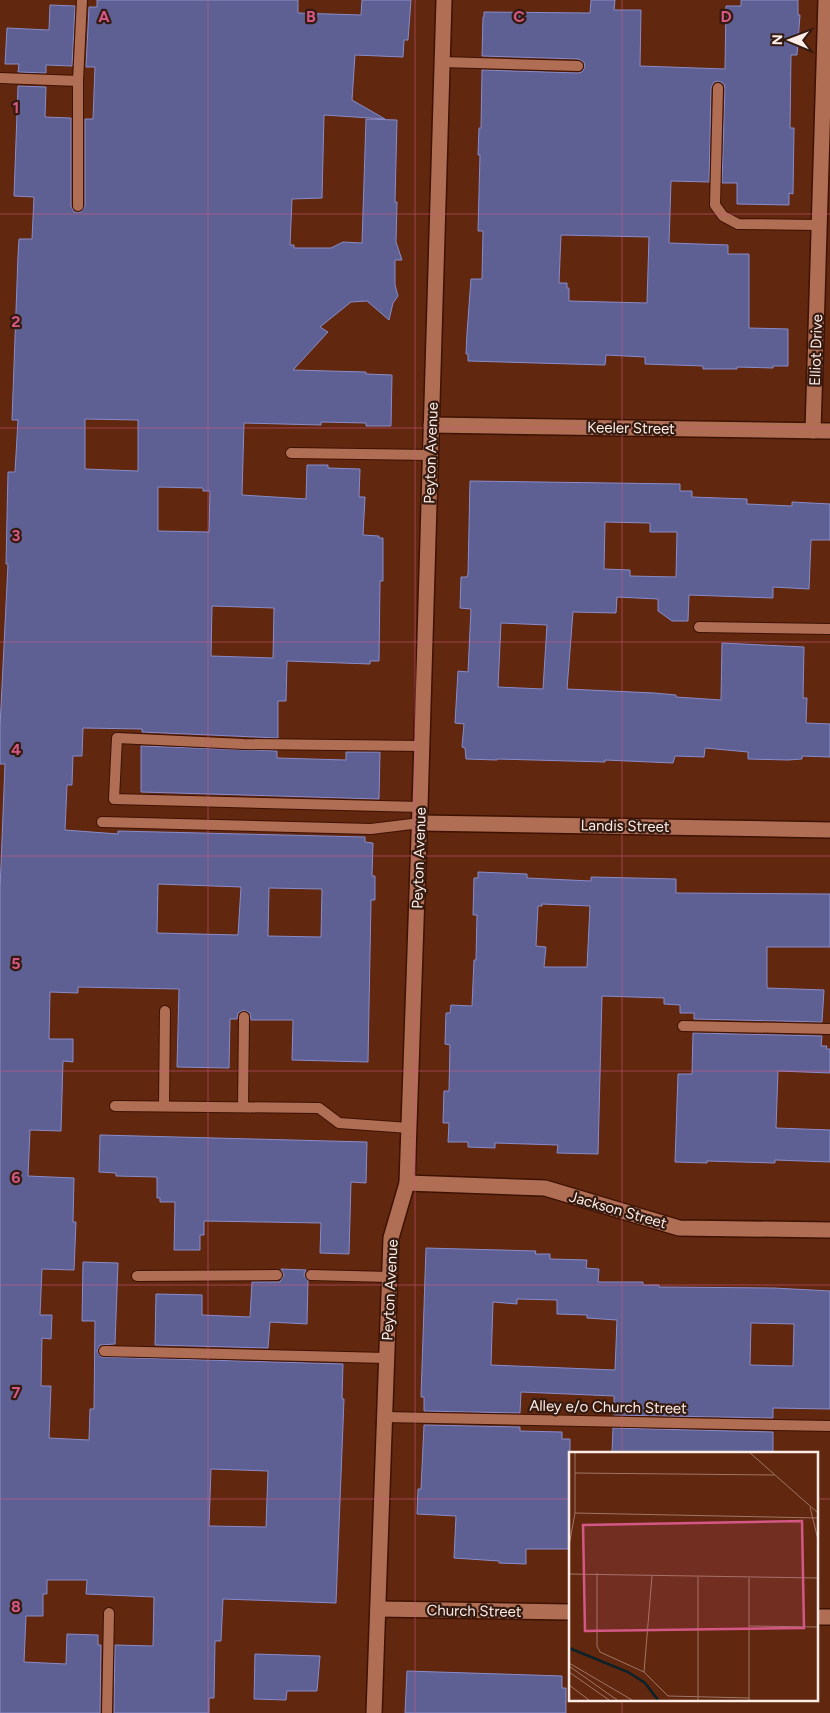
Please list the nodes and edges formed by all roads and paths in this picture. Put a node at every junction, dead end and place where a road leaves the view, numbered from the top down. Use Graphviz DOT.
graph roads {
  1 [pos="82,0"];
  2 [pos="444,0"];
  3 [pos="826,0"];
  4 [pos="442,62"];
  5 [pos="578,66"];
  6 [pos="0,78"];
  7 [pos="78,81"];
  8 [pos="718,88"];
  9 [pos="825,182"];
  10 [pos="78,206"];
  11 [pos="819,225"];
  12 [pos="431,425"];
  13 [pos="813,431"];
  14 [pos="830,431"];
  15 [pos="291,453"];
  16 [pos="431,455"];
  17 [pos="698,627"];
  18 [pos="830,629"];
  19 [pos="422,746"];
  20 [pos="420,807"];
  21 [pos="102,822"];
  22 [pos="420,823"];
  23 [pos="830,830"];
  24 [pos="165,1010"];
  25 [pos="244,1017"];
  26 [pos="683,1026"];
  27 [pos="830,1029"];
  28 [pos="115,1106"];
  29 [pos="164,1106"];
  30 [pos="243,1107"];
  31 [pos="409,1128"];
  32 [pos="407,1183"];
  33 [pos="830,1230"];
  34 [pos="276,1275"];
  35 [pos="312,1275"];
  36 [pos="137,1276"];
  37 [pos="390,1277"];
  38 [pos="104,1351"];
  39 [pos="386,1358"];
  40 [pos="384,1417"];
  41 [pos="830,1426"];
  42 [pos="378,1609"];
  43 [pos="569,1612"];
  44 [pos="109,1613"];
  45 [pos="107,1713"];
  46 [pos="374,1713"];
  1 -- 7 [label="lane"];
  2 -- 4 [label="street, Peyton Avenue"];
  3 -- 9 [label="street, Elliot Drive"];
  4 -- 5 [label="lane"];
  4 -- 12 [label="street, Peyton Avenue"];
  6 -- 7 [label="lane"];
  7 -- 10 [label="lane"];
  8 -- 11 [label="lane"];
  9 -- 11 [label="street, Elliot Drive"];
  11 -- 13 [label="street, Elliot Drive"];
  12 -- 13 [label="street, Keeler Street"];
  12 -- 16 [label="street, Peyton Avenue"];
  13 -- 14 [label="street, Keeler Street"];
  15 -- 16 [label="lane"];
  16 -- 19 [label="street, Peyton Avenue"];
  17 -- 18 [label="lane"];
  19 -- 20 [label="street, Peyton Avenue"];
  19 -- 20 [label="lane"];
  20 -- 22 [label="street, Peyton Avenue"];
  21 -- 22 [label="lane"];
  22 -- 23 [label="street, Landis Street"];
  22 -- 31 [label="street, Peyton Avenue"];
  24 -- 29 [label="lane"];
  25 -- 30 [label="lane"];
  26 -- 27 [label="lane"];
  28 -- 29 [label="lane"];
  29 -- 30 [label="lane"];
  30 -- 31 [label="lane"];
  31 -- 32 [label="street, Peyton Avenue"];
  32 -- 33 [label="street, Jackson Street"];
  32 -- 37 [label="street, Peyton Avenue"];
  34 -- 36 [label="lane"];
  35 -- 37 [label="lane"];
  37 -- 39 [label="street, Peyton Avenue"];
  38 -- 39 [label="lane"];
  39 -- 40 [label="street, Peyton Avenue"];
  40 -- 41 [label="lane, Alley e/o Church Street"];
  40 -- 42 [label="street, Peyton Avenue"];
  42 -- 43 [label="street, Church Street"];
  42 -- 46 [label="street, Peyton Avenue"];
  44 -- 45 [label="lane"];
}
